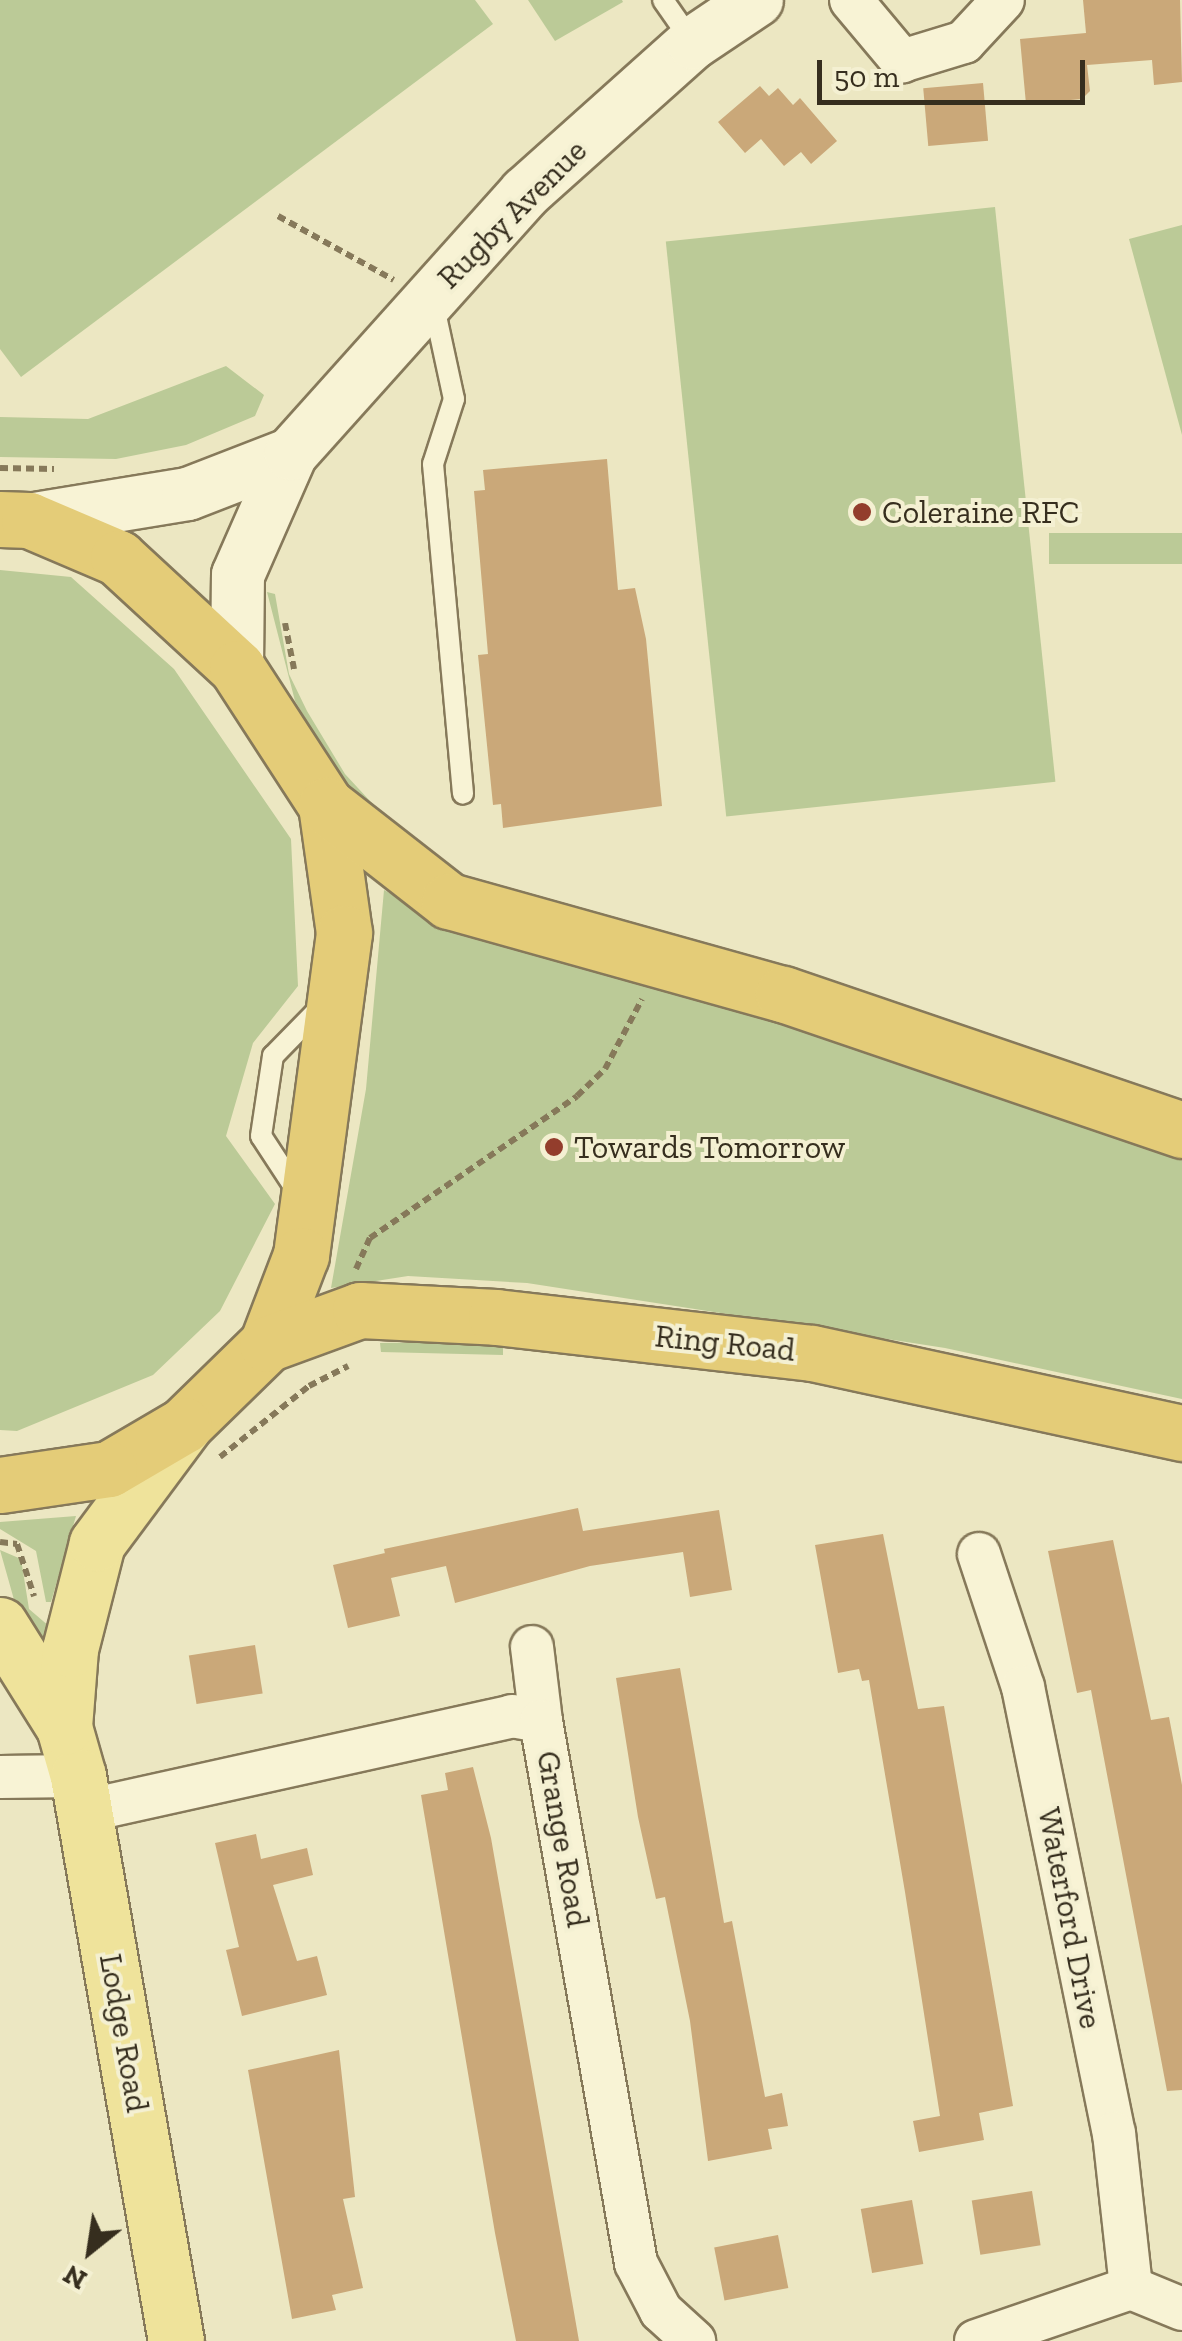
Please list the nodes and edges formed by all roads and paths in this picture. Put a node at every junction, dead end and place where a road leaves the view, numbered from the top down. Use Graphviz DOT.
graph roads {
  1 [pos="663,0"];
  2 [pos="757,0"];
  3 [pos="851,0"];
  4 [pos="1002,0"];
  5 [pos="693,43"];
  6 [pos="278,216"];
  7 [pos="415,289"];
  8 [pos="292,454"];
  9 [pos="15,520"];
  10 [pos="283,613"];
  11 [pos="237,668"];
  12 [pos="302,684"];
  13 [pos="463,794"];
  14 [pos="326,806"];
  15 [pos="648,987"];
  16 [pos="1182,1130"];
  17 [pos="356,1268"];
  18 [pos="267,1344"];
  19 [pos="359,1360"];
  20 [pos="1182,1432"];
  21 [pos="200,1443"];
  22 [pos="0,1485"];
  23 [pos="0,1542"];
  24 [pos="979,1554"];
  25 [pos="22,1619"];
  26 [pos="532,1647"];
  27 [pos="541,1720"];
  28 [pos="75,1771"];
  29 [pos="0,1777"];
  30 [pos="1131,2288"];
  31 [pos="1182,2308"];
  32 [pos="176,2341"];
  33 [pos="694,2341"];
  34 [pos="976,2341"];
  1 -- 5 [label="lane"];
  2 -- 5 [label="street, Rugby Avenue"];
  3 -- 4 [label="street"];
  5 -- 7 [label="street, Rugby Avenue"];
  6 -- 7 [label="path"];
  7 -- 8 [label="street, Rugby Avenue"];
  7 -- 13 [label="lane"];
  8 -- 9 [label="street, Rugby Avenue"];
  8 -- 11 [label="street, Rugby Avenue"];
  9 -- 11 [label="highway"];
  10 -- 12 [label="path"];
  11 -- 14 [label="highway"];
  14 -- 16 [label="highway"];
  14 -- 18 [label="highway"];
  15 -- 17 [label="path"];
  18 -- 20 [label="highway, Ring Road"];
  18 -- 21 [label="highway"];
  19 -- 21 [label="path"];
  21 -- 22 [label="highway"];
  21 -- 28 [label="main road, Lodge Road"];
  23 -- 25 [label="path"];
  24 -- 30 [label="street, Waterford Drive"];
  25 -- 28 [label="main road, Lodge Road"];
  26 -- 27 [label="street"];
  27 -- 28 [label="street, Grange Road"];
  27 -- 33 [label="street, Grange Road"];
  28 -- 29 [label="street, Grange Road"];
  28 -- 32 [label="main road, Lodge Road"];
  30 -- 31 [label="street"];
  30 -- 34 [label="street"];
}
